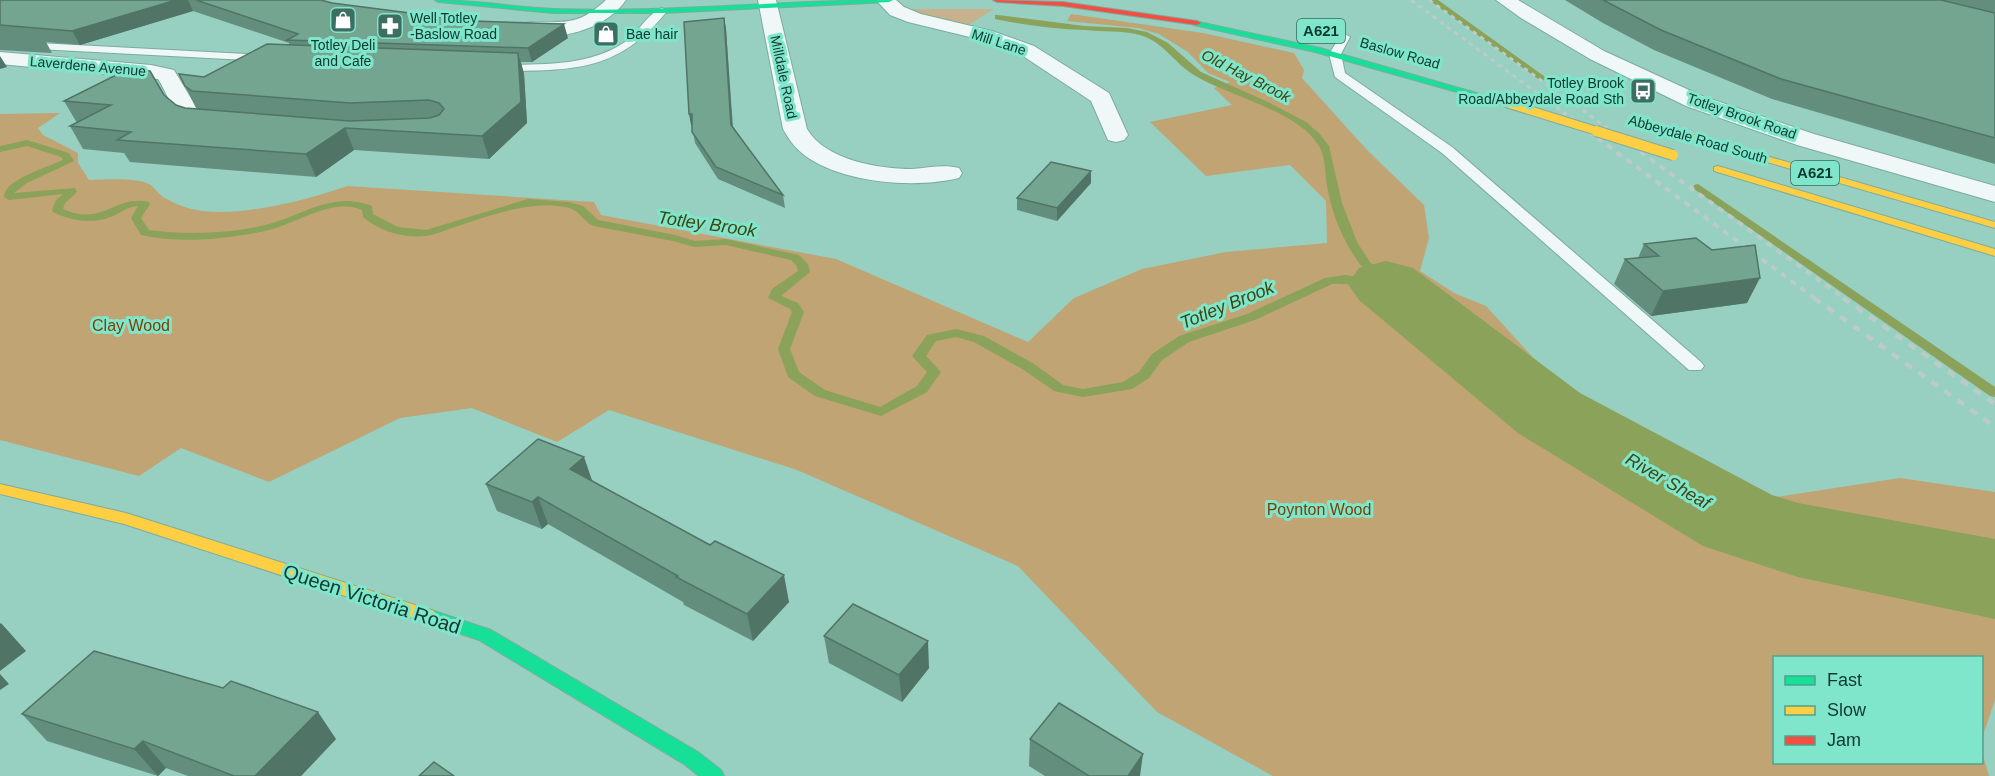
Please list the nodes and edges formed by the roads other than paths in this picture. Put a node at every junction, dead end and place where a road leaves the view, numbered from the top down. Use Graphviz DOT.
graph roads {
  1 [pos="439,0"];
  2 [pos="887,0"];
  3 [pos="996,0"];
  4 [pos="1505,0"];
  5 [pos="1051,1"];
  6 [pos="768,4"];
  7 [pos="612,6"];
  8 [pos="662,11"];
  9 [pos="498,28"];
  10 [pos="1327,33"];
  11 [pos="1349,39"];
  12 [pos="0,44"];
  13 [pos="1335,54"];
  14 [pos="0,58"];
  15 [pos="281,59"];
  16 [pos="492,68"];
  17 [pos="1629,119"];
  18 [pos="240,126"];
  19 [pos="1116,135"];
  20 [pos="1678,157"];
  21 [pos="1707,165"];
  22 [pos="950,173"];
  23 [pos="1995,194"];
  24 [pos="1995,225"];
  25 [pos="1995,253"];
  26 [pos="1695,366"];
  27 [pos="0,489"];
  28 [pos="714,776"];
  1 -- 7 [label="main road"];
  2 -- 6 [label="main road"];
  2 -- 19 [label="street, Mill Lane"];
  3 -- 5 [label="main road, A621"];
  4 -- 23 [label="street, Totley Brook Road"];
  5 -- 13 [label="main road, Baslow Road / A621"];
  6 -- 8 [label="main road"];
  6 -- 22 [label="street, Milldale Road"];
  7 -- 8 [label="main road"];
  7 -- 9 [label="street"];
  8 -- 16 [label="lane"];
  10 -- 11 [label="main road, Baslow Road / A621"];
  11 -- 13 [label="lane"];
  12 -- 15 [label="lane"];
  13 -- 20 [label="main road, Baslow Road / A621, bridge"];
  13 -- 26 [label="lane"];
  14 -- 18 [label="street, Laverdene Avenue"];
  17 -- 24 [label="main road, Abbeydale Road South / A621"];
  21 -- 25 [label="main road, A621"];
  27 -- 28 [label="main road, Queen Victoria Road"];
}
